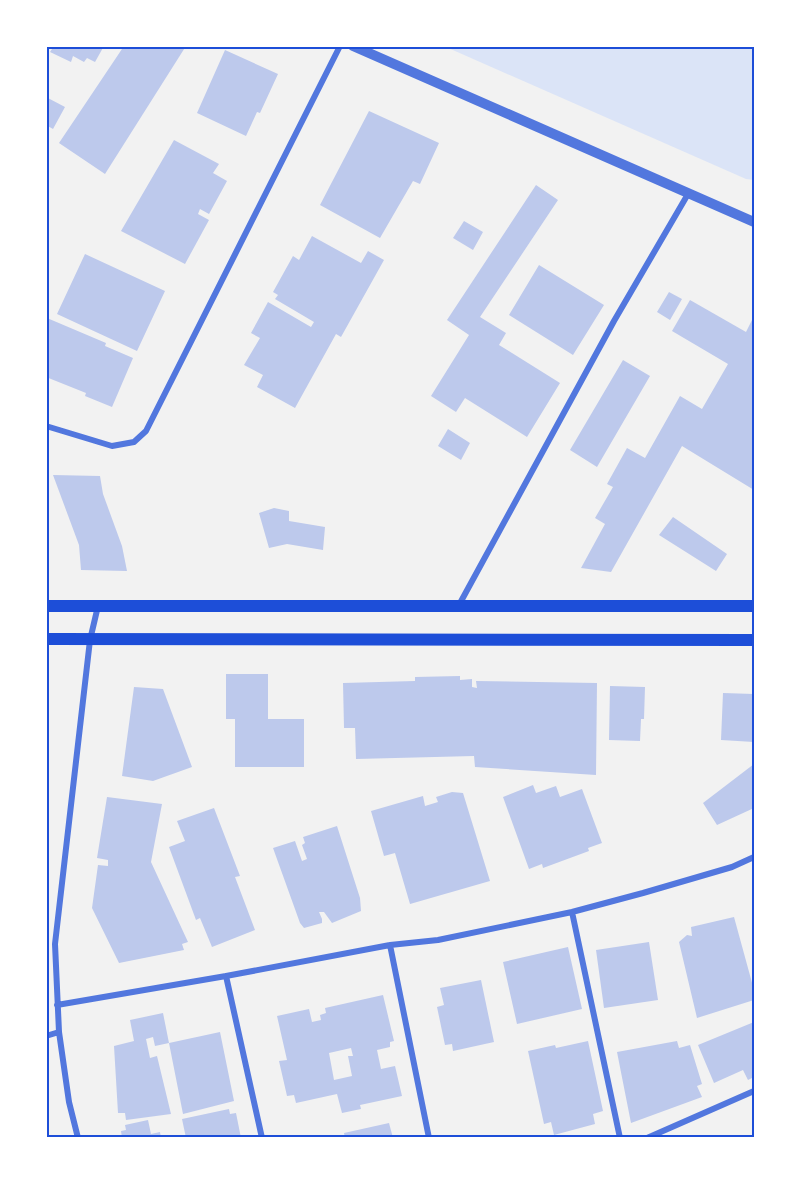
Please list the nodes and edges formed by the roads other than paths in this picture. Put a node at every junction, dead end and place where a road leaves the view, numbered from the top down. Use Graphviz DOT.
graph roads {
  1 [pos="340,46"];
  2 [pos="353,46"];
  3 [pos="688,194"];
  4 [pos="754,222"];
  5 [pos="46,426"];
  6 [pos="46,606"];
  7 [pos="98,606"];
  8 [pos="458,606"];
  9 [pos="754,606"];
  10 [pos="46,639"];
  11 [pos="90,640"];
  12 [pos="754,640"];
  13 [pos="754,857"];
  14 [pos="572,912"];
  15 [pos="390,945"];
  16 [pos="226,976"];
  17 [pos="57,1005"];
  18 [pos="59,1032"];
  19 [pos="46,1036"];
  20 [pos="754,1091"];
  21 [pos="78,1137"];
  22 [pos="262,1137"];
  23 [pos="429,1137"];
  24 [pos="620,1137"];
  25 [pos="647,1137"];
  1 -- 5 [label="street"];
  2 -- 3 [label="street"];
  3 -- 4 [label="street"];
  3 -- 8 [label="street"];
  6 -- 7 [label="main road"];
  7 -- 8 [label="main road"];
  7 -- 11 [label="street"];
  8 -- 9 [label="main road"];
  10 -- 11 [label="main road"];
  11 -- 12 [label="main road"];
  11 -- 17 [label="street"];
  13 -- 14 [label="street"];
  14 -- 15 [label="street"];
  14 -- 24 [label="street"];
  15 -- 16 [label="street"];
  15 -- 23 [label="street"];
  16 -- 17 [label="street"];
  16 -- 22 [label="street"];
  17 -- 18 [label="street"];
  18 -- 19 [label="street"];
  18 -- 21 [label="street"];
  20 -- 25 [label="street"];
}
